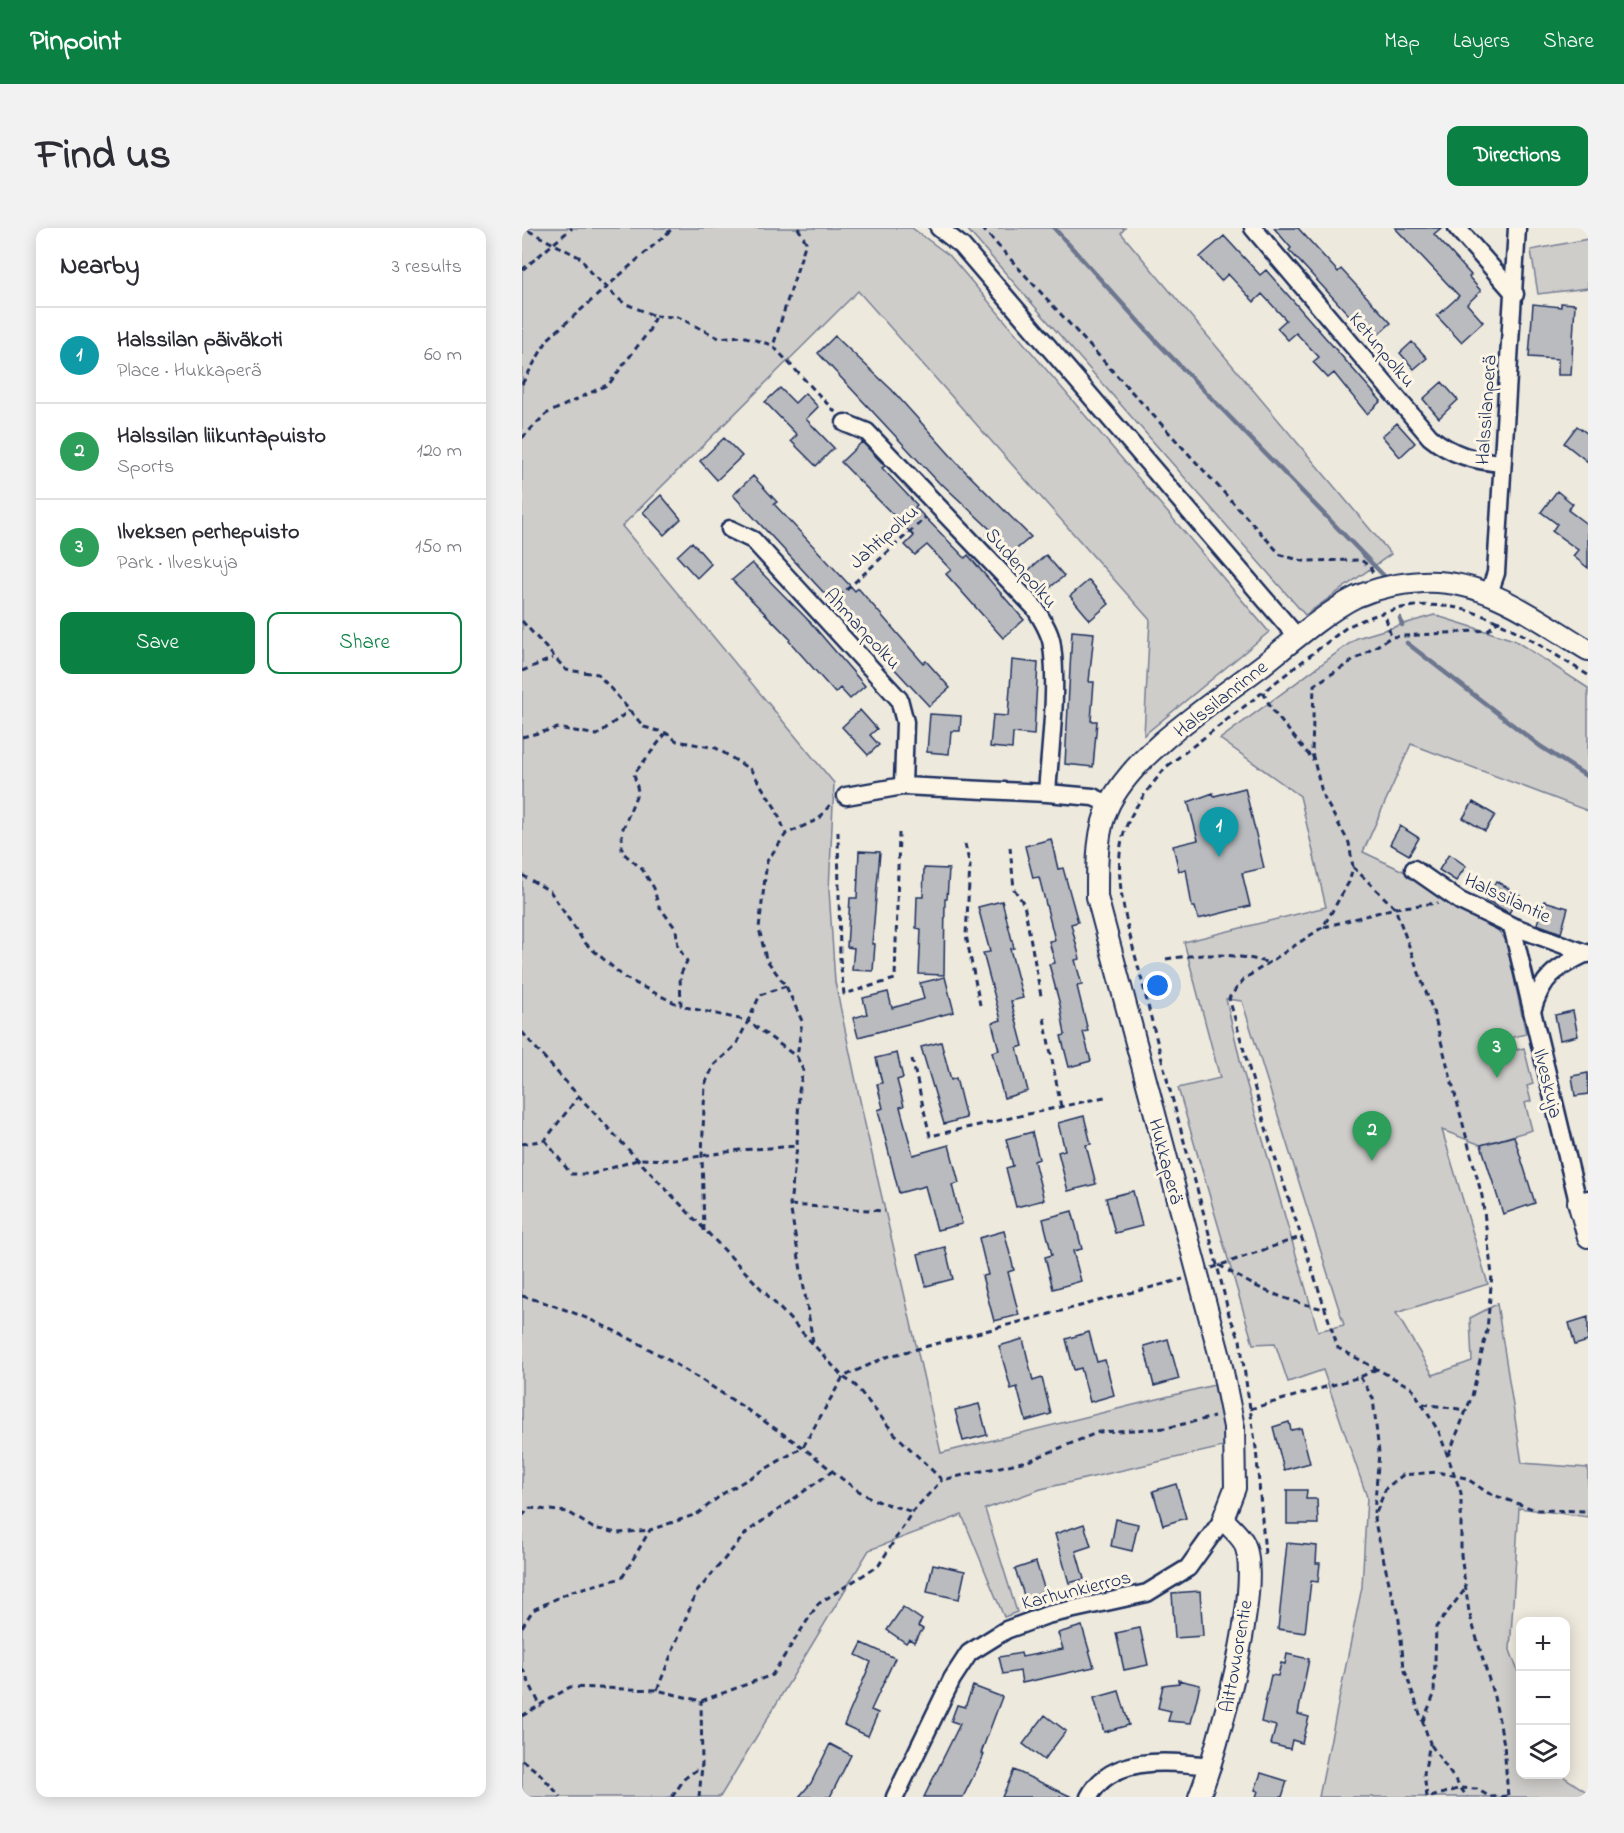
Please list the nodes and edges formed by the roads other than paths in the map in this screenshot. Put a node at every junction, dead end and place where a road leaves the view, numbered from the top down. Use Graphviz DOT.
graph roads {
  1 [pos="939,228"];
  2 [pos="1253,228"];
  3 [pos="1457,228"];
  4 [pos="1517,228"];
  5 [pos="1515,294"];
  6 [pos="845,423"];
  7 [pos="1502,463"];
  8 [pos="730,529"];
  9 [pos="1489,593"];
  10 [pos="1298,638"];
  11 [pos="1588,650"];
  12 [pos="903,786"];
  13 [pos="1047,793"];
  14 [pos="846,796"];
  15 [pos="1109,804"];
  16 [pos="1414,869"];
  17 [pos="1512,926"];
  18 [pos="1588,954"];
  19 [pos="1532,1011"];
  20 [pos="1583,1201"];
  21 [pos="1588,1237"];
  22 [pos="1223,1519"];
  23 [pos="1212,1766"];
  24 [pos="895,1797"];
  25 [pos="1089,1797"];
  26 [pos="1199,1797"];
  1 -- 10 [label="street"];
  2 -- 7 [label="street, Ketunpolku"];
  3 -- 5 [label="street"];
  4 -- 5 [label="street, Halssilanperä"];
  5 -- 7 [label="street, Halssilanperä"];
  6 -- 13 [label="street, Sudenpolku"];
  7 -- 9 [label="street, Halssilanperä"];
  8 -- 12 [label="street, Ahmanpolku"];
  9 -- 10 [label="street, Halssilanrinne"];
  9 -- 11 [label="street, Halssilanrinne"];
  10 -- 15 [label="street, Halssilanrinne"];
  12 -- 13 [label="street"];
  12 -- 14 [label="street"];
  13 -- 15 [label="street"];
  15 -- 22 [label="street, Hukkaperä"];
  16 -- 17 [label="street, Halssilantie"];
  17 -- 18 [label="street, Halssilantie"];
  17 -- 19 [label="street, Ilveskuja"];
  18 -- 19 [label="street"];
  19 -- 20 [label="street, Ilveskuja"];
  20 -- 21 [label="street, Ilveskuja"];
  22 -- 23 [label="street, Aittovuorentie"];
  22 -- 24 [label="street, Karhunkierros"];
  23 -- 25 [label="street"];
  23 -- 26 [label="street, Aittovuorentie"];
}
